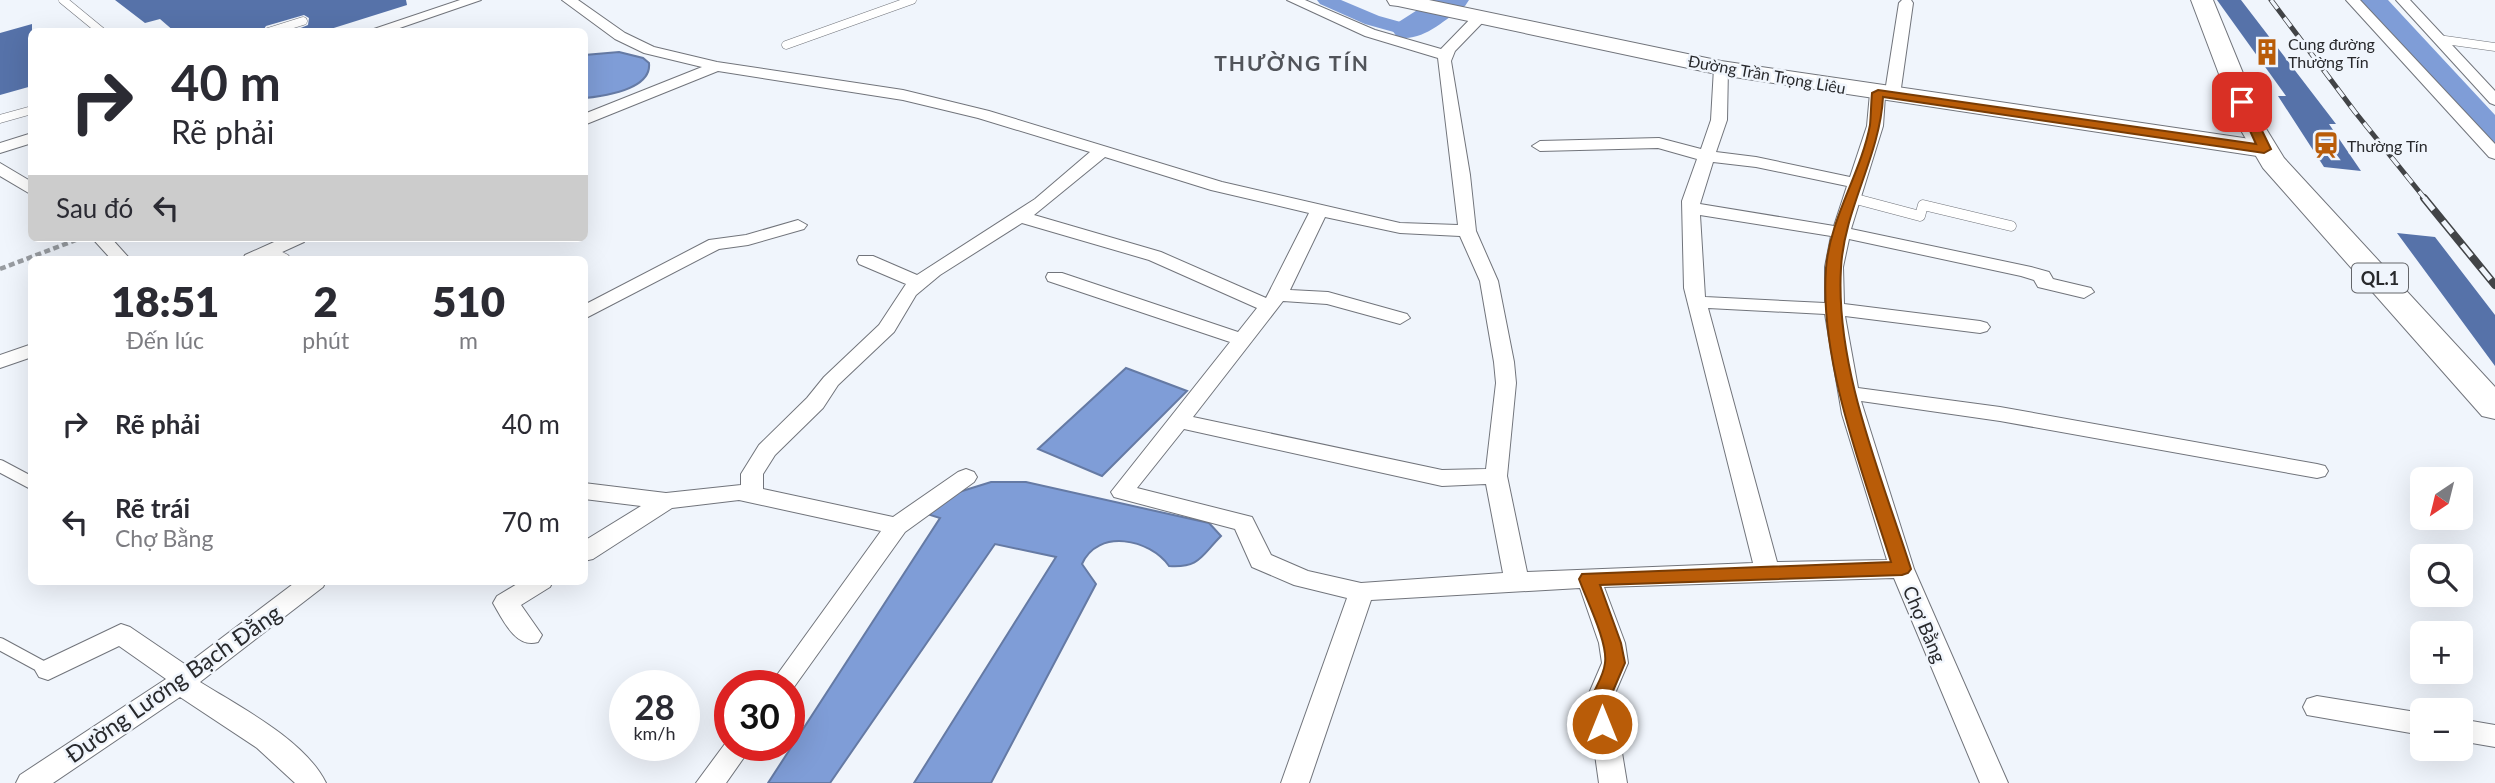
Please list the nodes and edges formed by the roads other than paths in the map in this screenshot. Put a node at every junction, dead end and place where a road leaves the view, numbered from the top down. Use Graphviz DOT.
graph roads {
  1 [pos="62,0"];
  2 [pos="474,0"];
  3 [pos="569,0"];
  4 [pos="912,0"];
  5 [pos="1294,0"];
  6 [pos="1398,0"];
  7 [pos="2202,0"];
  8 [pos="2353,0"];
  9 [pos="2403,0"];
  10 [pos="1906,3"];
  11 [pos="1478,10"];
  12 [pos="303,21"];
  13 [pos="97,28"];
  14 [pos="281,28"];
  15 [pos="385,28"];
  16 [pos="2438,39"];
  17 [pos="786,45"];
  18 [pos="2495,47"];
  19 [pos="1445,55"];
  20 [pos="717,66"];
  21 [pos="1721,68"];
  22 [pos="1885,94"];
  23 [pos="2495,100"];
  24 [pos="28,111"];
  25 [pos="588,118"];
  26 [pos="0,119"];
  27 [pos="28,139"];
  28 [pos="1540,146"];
  29 [pos="0,148"];
  30 [pos="2264,149"];
  31 [pos="1103,150"];
  32 [pos="2495,154"];
  33 [pos="1706,156"];
  34 [pos="0,168"];
  35 [pos="28,187"];
  36 [pos="1855,191"];
  37 [pos="1690,208"];
  38 [pos="1319,210"];
  39 [pos="1021,217"];
  40 [pos="798,225"];
  41 [pos="2011,226"];
  42 [pos="1467,231"];
  43 [pos="1841,232"];
  44 [pos="104,242"];
  45 [pos="293,242"];
  46 [pos="277,255"];
  47 [pos="118,256"];
  48 [pos="866,260"];
  49 [pos="1055,277"];
  50 [pos="919,283"];
  51 [pos="2084,292"];
  52 [pos="1274,301"];
  53 [pos="1697,302"];
  54 [pos="1834,309"];
  55 [pos="588,311"];
  56 [pos="1400,318"];
  57 [pos="1980,327"];
  58 [pos="1242,340"];
  59 [pos="28,352"];
  60 [pos="0,362"];
  61 [pos="1849,393"];
  62 [pos="2495,408"];
  63 [pos="1178,419"];
  64 [pos="0,466"];
  65 [pos="2317,471"];
  66 [pos="1496,476"];
  67 [pos="966,477"];
  68 [pos="28,481"];
  69 [pos="588,491"];
  70 [pos="752,495"];
  71 [pos="666,501"];
  72 [pos="897,526"];
  73 [pos="588,550"];
  74 [pos="1902,569"];
  75 [pos="1767,571"];
  76 [pos="1589,579"];
  77 [pos="1517,582"];
  78 [pos="309,585"];
  79 [pos="535,585"];
  80 [pos="1361,592"];
  81 [pos="529,635"];
  82 [pos="0,644"];
  83 [pos="48,670"];
  84 [pos="794,670"];
  85 [pos="183,681"];
  86 [pos="2317,707"];
  87 [pos="2410,722"];
  88 [pos="2473,732"];
  89 [pos="2495,736"];
  90 [pos="727,761"];
  91 [pos="30,783"];
  92 [pos="312,783"];
  93 [pos="710,783"];
  94 [pos="1295,783"];
  95 [pos="1613,783"];
  96 [pos="1994,783"];
  1 -- 13 [label="lane"];
  2 -- 15 [label="street"];
  3 -- 20 [label="street"];
  4 -- 17 [label="lane"];
  5 -- 19 [label="street"];
  6 -- 11 [label="main road, Đường Trần Trọng Liêu"];
  7 -- 30 [label="highway, QL.1"];
  8 -- 32 [label="street"];
  9 -- 16 [label="street"];
  10 -- 22 [label="street, Chợ Bằng"];
  11 -- 19 [label="street"];
  11 -- 21 [label="main road, Đường Trần Trọng Liêu"];
  12 -- 14 [label="lane"];
  16 -- 18 [label="lane"];
  16 -- 23 [label="street"];
  19 -- 42 [label="street"];
  20 -- 25 [label="street"];
  20 -- 31 [label="street"];
  21 -- 22 [label="main road, Đường Trần Trọng Liêu"];
  21 -- 33 [label="street"];
  22 -- 30 [label="main road, Đường Trần Trọng Liêu"];
  22 -- 36 [label="street, Chợ Bằng"];
  24 -- 26 [label="lane"];
  27 -- 29 [label="street"];
  28 -- 33 [label="street"];
  30 -- 62 [label="highway, QL.1"];
  31 -- 38 [label="street"];
  31 -- 39 [label="street"];
  33 -- 36 [label="street"];
  33 -- 37 [label="street"];
  34 -- 35 [label="street"];
  36 -- 41 [label="lane"];
  36 -- 43 [label="street, Chợ Bằng"];
  37 -- 43 [label="street"];
  37 -- 53 [label="street"];
  38 -- 42 [label="street"];
  38 -- 52 [label="street"];
  39 -- 50 [label="street"];
  39 -- 52 [label="street"];
  40 -- 55 [label="street"];
  42 -- 66 [label="street"];
  43 -- 51 [label="street"];
  43 -- 54 [label="street, Chợ Bằng"];
  44 -- 47 [label="street"];
  45 -- 46 [label="street"];
  48 -- 50 [label="street"];
  49 -- 58 [label="street"];
  50 -- 70 [label="street"];
  52 -- 56 [label="street"];
  52 -- 58 [label="street"];
  53 -- 54 [label="street"];
  53 -- 75 [label="street"];
  54 -- 57 [label="street"];
  54 -- 61 [label="street, Chợ Bằng"];
  58 -- 63 [label="street"];
  59 -- 60 [label="street"];
  61 -- 65 [label="street"];
  61 -- 74 [label="street, Chợ Bằng"];
  63 -- 66 [label="street"];
  63 -- 80 [label="street"];
  64 -- 68 [label="lane"];
  66 -- 77 [label="street"];
  67 -- 72 [label="street"];
  69 -- 71 [label="street"];
  70 -- 71 [label="street"];
  70 -- 72 [label="street"];
  71 -- 73 [label="street"];
  72 -- 84 [label="street"];
  74 -- 75 [label="street"];
  74 -- 96 [label="street, Chợ Bằng"];
  75 -- 76 [label="street"];
  76 -- 77 [label="street"];
  76 -- 95 [label="street"];
  77 -- 80 [label="street"];
  78 -- 85 [label="street, Đường Lương Bạch Đằng"];
  79 -- 81 [label="street"];
  80 -- 94 [label="street"];
  82 -- 83 [label="lane"];
  83 -- 85 [label="street"];
  85 -- 91 [label="street, Đường Lương Bạch Đằng"];
  85 -- 92 [label="street"];
  86 -- 87 [label="street"];
  88 -- 89 [label="street"];
  90 -- 93 [label="street"];
}
